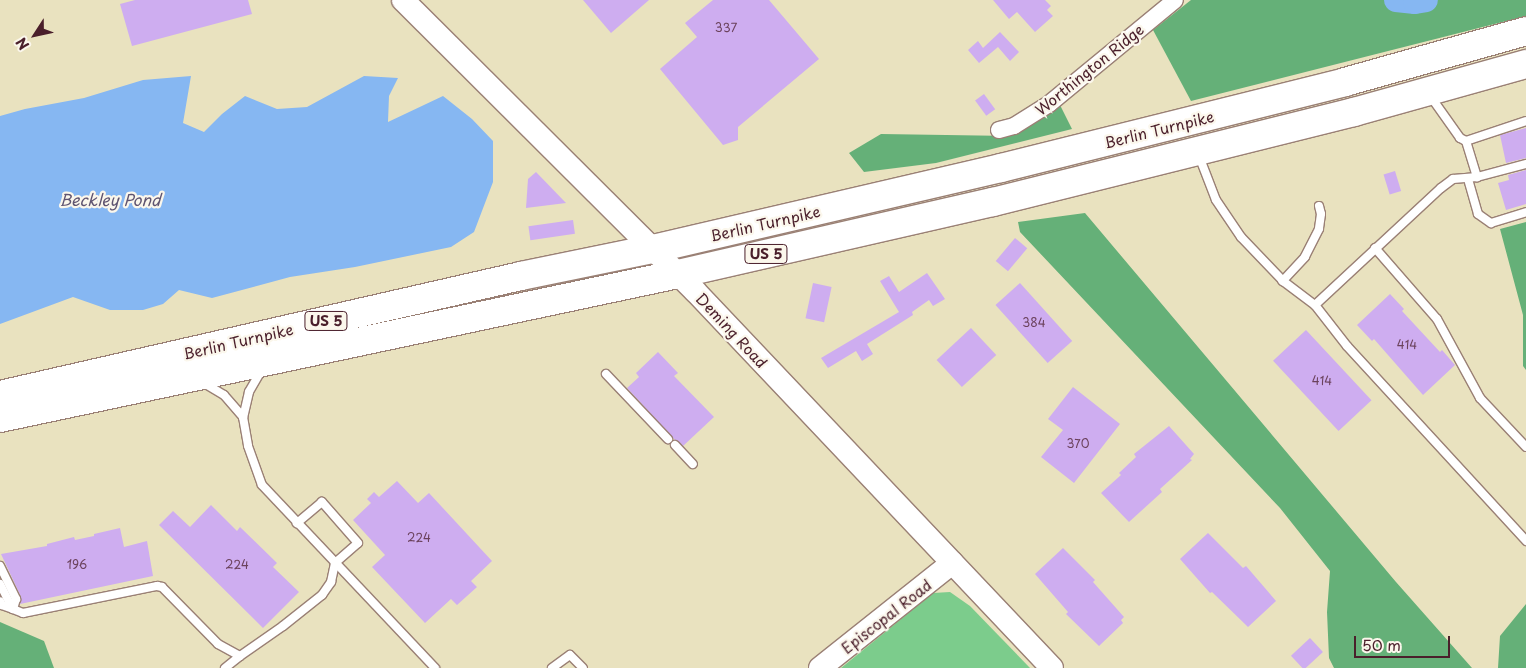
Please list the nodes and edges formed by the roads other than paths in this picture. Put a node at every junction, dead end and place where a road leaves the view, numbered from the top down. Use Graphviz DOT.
graph roads {
  1 [pos="404,0"];
  2 [pos="1175,0"];
  3 [pos="1526,31"];
  4 [pos="1526,64"];
  5 [pos="1427,92"];
  6 [pos="1526,121"];
  7 [pos="999,130"];
  8 [pos="1466,141"];
  9 [pos="1197,152"];
  10 [pos="1526,164"];
  11 [pos="1477,177"];
  12 [pos="1468,179"];
  13 [pos="1319,206"];
  14 [pos="1526,212"];
  15 [pos="1375,248"];
  16 [pos="653,249"];
  17 [pos="678,274"];
  18 [pos="1283,281"];
  19 [pos="1315,305"];
  20 [pos="270,360"];
  21 [pos="606,374"];
  22 [pos="188,378"];
  23 [pos="0,395"];
  24 [pos="243,417"];
  25 [pos="0,418"];
  26 [pos="668,439"];
  27 [pos="675,445"];
  28 [pos="1526,447"];
  29 [pos="693,464"];
  30 [pos="297,523"];
  31 [pos="1526,541"];
  32 [pos="335,562"];
  33 [pos="952,563"];
  34 [pos="0,566"];
  35 [pos="0,584"];
  36 [pos="0,601"];
  37 [pos="13,609"];
  38 [pos="240,656"];
  39 [pos="226,668"];
  40 [pos="435,668"];
  41 [pos="552,668"];
  42 [pos="583,668"];
  43 [pos="820,668"];
  44 [pos="1052,668"];
  1 -- 16 [label="street, Deming Road"];
  2 -- 7 [label="street, Worthington Ridge"];
  3 -- 16 [label="highway, Berlin Turnpike / US 5"];
  4 -- 5 [label="highway, Berlin Turnpike / US 5"];
  5 -- 8 [label="lane"];
  5 -- 9 [label="highway, Berlin Turnpike / US 5"];
  6 -- 8 [label="lane"];
  8 -- 11 [label="lane"];
  9 -- 17 [label="highway, Berlin Turnpike / US 5"];
  9 -- 18 [label="lane"];
  10 -- 11 [label="lane"];
  11 -- 12 [label="lane"];
  12 -- 14 [label="lane"];
  12 -- 15 [label="lane"];
  13 -- 18 [label="lane"];
  15 -- 19 [label="lane"];
  15 -- 28 [label="lane"];
  16 -- 17 [label="street, Deming Road"];
  16 -- 23 [label="highway, Berlin Turnpike / US 5"];
  17 -- 20 [label="highway, Berlin Turnpike / US 5"];
  17 -- 33 [label="street, Deming Road"];
  18 -- 19 [label="lane"];
  19 -- 31 [label="lane"];
  20 -- 22 [label="highway, Berlin Turnpike / US 5"];
  20 -- 24 [label="lane"];
  21 -- 26 [label="lane"];
  22 -- 24 [label="lane"];
  22 -- 25 [label="highway, Berlin Turnpike / US 5"];
  24 -- 30 [label="lane"];
  27 -- 29 [label="lane"];
  30 -- 32 [label="lane"];
  30 -- 32 [label="lane"];
  32 -- 38 [label="lane"];
  32 -- 40 [label="lane"];
  33 -- 43 [label="street, Episcopal Road"];
  33 -- 44 [label="street, Deming Road"];
  34 -- 37 [label="lane"];
  35 -- 37 [label="lane"];
  36 -- 37 [label="lane"];
  37 -- 38 [label="lane"];
  38 -- 39 [label="lane"];
  41 -- 42 [label="lane"];
}
